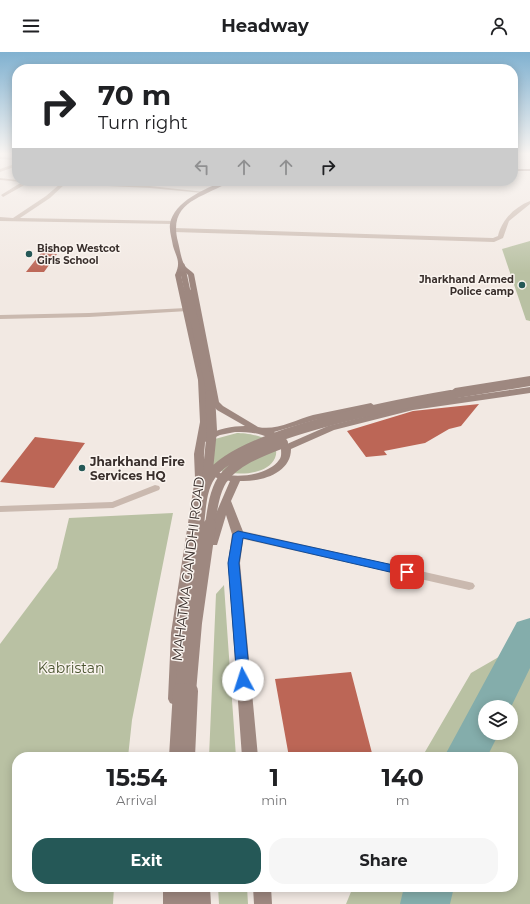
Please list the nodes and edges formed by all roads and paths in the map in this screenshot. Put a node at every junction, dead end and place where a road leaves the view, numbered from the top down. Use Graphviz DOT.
graph roads {
  1 [pos="9,193"];
  2 [pos="53,193"];
  3 [pos="202,193"];
  4 [pos="4,196"];
  5 [pos="530,202"];
  6 [pos="0,219"];
  7 [pos="15,220"];
  8 [pos="173,222"];
  9 [pos="174,230"];
  10 [pos="182,266"];
  11 [pos="186,310"];
  12 [pos="0,317"];
  13 [pos="530,378"];
  14 [pos="530,382"];
  15 [pos="530,386"];
  16 [pos="530,390"];
  17 [pos="260,430"];
  18 [pos="201,441"];
  19 [pos="286,448"];
  20 [pos="199,454"];
  21 [pos="236,479"];
  22 [pos="207,482"];
  23 [pos="155,488"];
  24 [pos="226,502"];
  25 [pos="0,510"];
  26 [pos="238,534"];
  27 [pos="469,586"];
  28 [pos="172,752"];
  29 [pos="177,752"];
  30 [pos="187,752"];
  31 [pos="194,752"];
  32 [pos="250,752"];
  33 [pos="172,892"];
  34 [pos="179,892"];
  35 [pos="189,892"];
  36 [pos="201,892"];
  37 [pos="262,892"];
  38 [pos="172,904"];
  39 [pos="179,904"];
  40 [pos="190,904"];
  41 [pos="202,904"];
  42 [pos="263,904"];
  1 -- 4 [label="street"];
  2 -- 7 [label="street"];
  3 -- 8 [label="main road"];
  5 -- 9 [label="street"];
  6 -- 7 [label="street"];
  7 -- 8 [label="street"];
  8 -- 9 [label="main road"];
  9 -- 10 [label="main road"];
  10 -- 11 [label="main road"];
  10 -- 17 [label="main road"];
  10 -- 22 [label="main road, bridge"];
  11 -- 12 [label="street"];
  11 -- 18 [label="main road"];
  13 -- 17 [label="main road"];
  14 -- 22 [label="main road, bridge"];
  15 -- 30 [label="main road, bridge"];
  16 -- 19 [label="main road"];
  17 -- 18 [label="main road"];
  17 -- 19 [label="main road"];
  18 -- 20 [label="main road"];
  19 -- 21 [label="main road"];
  20 -- 21 [label="main road"];
  20 -- 28 [label="main road, MAHATMA GANDHI ROAD"];
  21 -- 24 [label="main road, MAHATMA GANDHI ROAD"];
  22 -- 29 [label="main road, bridge"];
  23 -- 25 [label="street"];
  24 -- 26 [label="main road"];
  24 -- 31 [label="main road, MAHATMA GANDHI ROAD"];
  26 -- 27 [label="street"];
  26 -- 32 [label="main road"];
  33 -- 38 [label="main road"];
  34 -- 39 [label="main road"];
  35 -- 40 [label="main road"];
  36 -- 41 [label="main road"];
  37 -- 42 [label="main road"];
}
